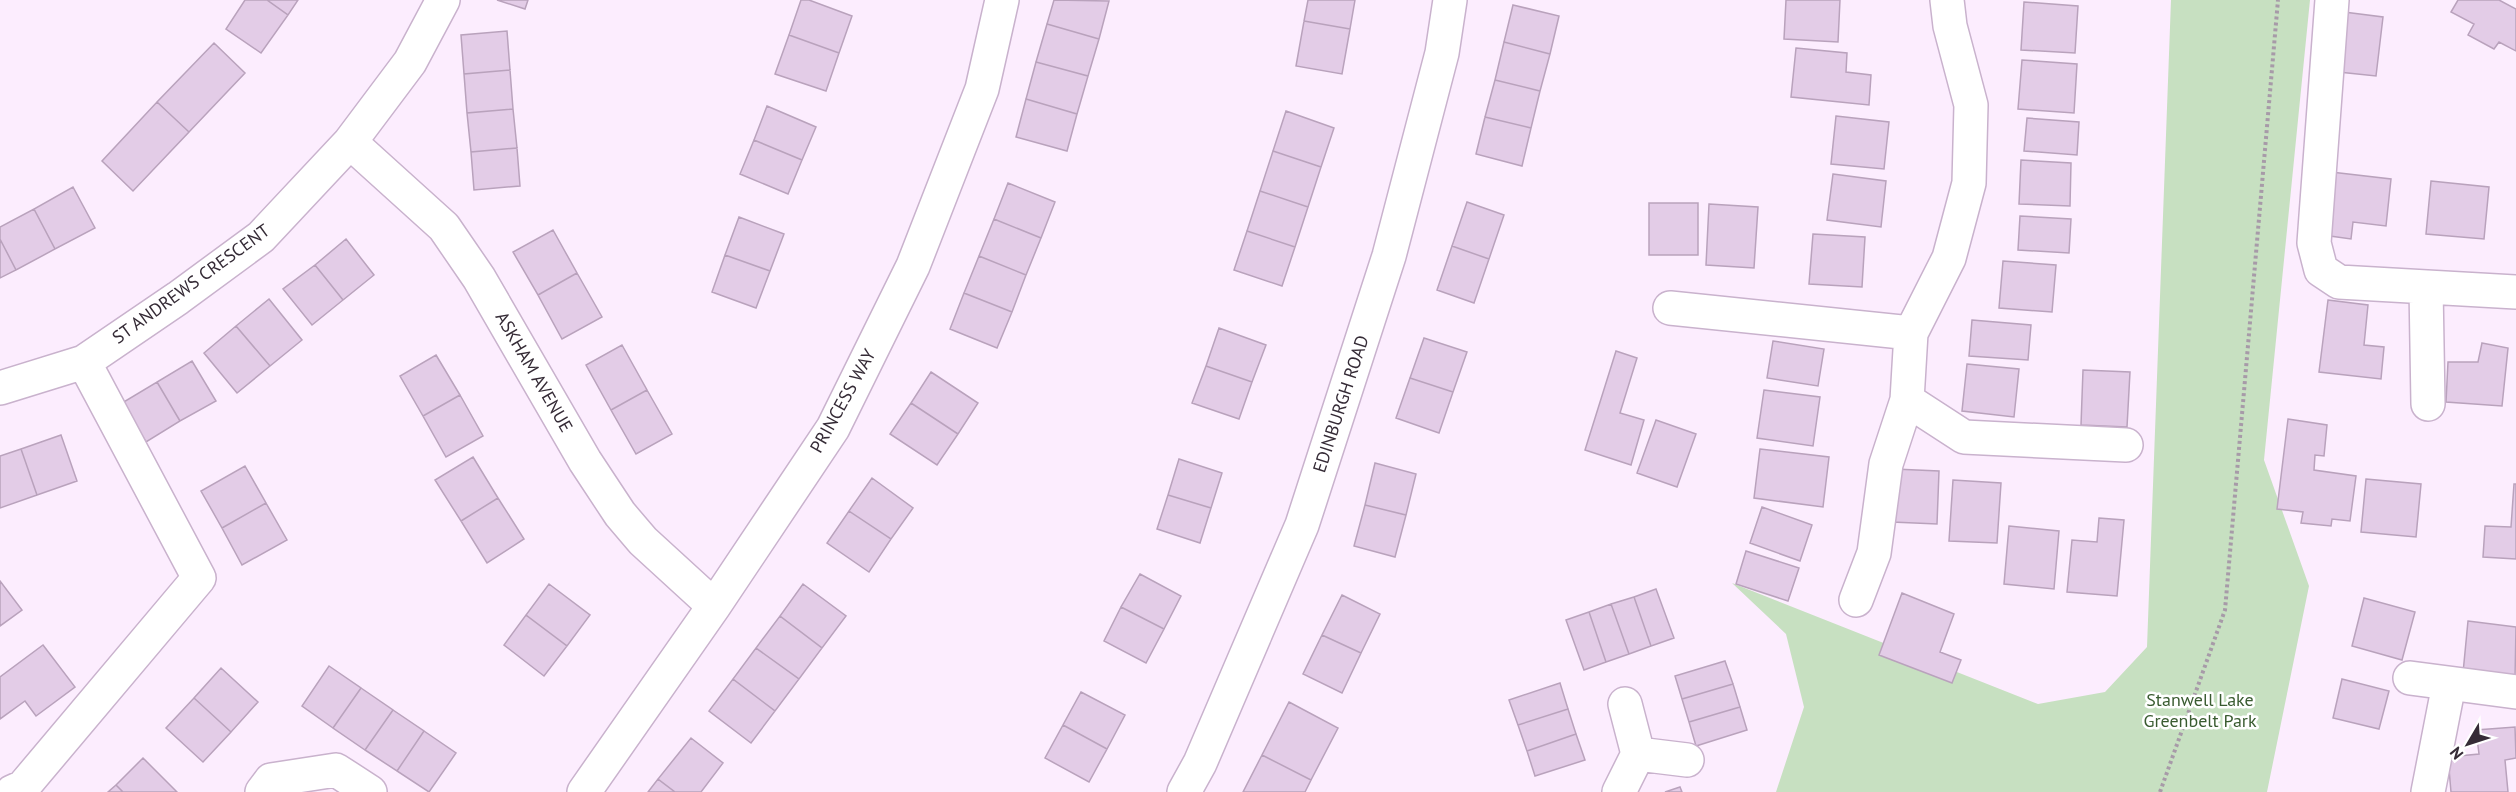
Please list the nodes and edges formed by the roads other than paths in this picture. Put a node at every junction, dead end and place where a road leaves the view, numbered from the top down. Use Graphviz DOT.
graph roads {
  1 [pos="443,0"];
  2 [pos="1002,0"];
  3 [pos="1450,0"];
  4 [pos="1947,0"];
  5 [pos="2332,0"];
  6 [pos="350,142"];
  7 [pos="2426,287"];
  8 [pos="2516,292"];
  9 [pos="1670,308"];
  10 [pos="1911,333"];
  11 [pos="84,362"];
  12 [pos="0,388"];
  13 [pos="1907,400"];
  14 [pos="2428,404"];
  15 [pos="2126,445"];
  16 [pos="1856,600"];
  17 [pos="714,606"];
  18 [pos="2410,678"];
  19 [pos="2450,684"];
  20 [pos="2516,692"];
  21 [pos="1625,704"];
  22 [pos="1638,754"];
  23 [pos="1687,760"];
  24 [pos="2428,787"];
  25 [pos="12,792"];
  26 [pos="262,792"];
  27 [pos="370,792"];
  28 [pos="584,792"];
  29 [pos="1184,792"];
  30 [pos="1619,792"];
  1 -- 6 [label="street, ST ANDREWS CRESCENT"];
  2 -- 17 [label="street, PRINCESS WAY"];
  3 -- 29 [label="street, EDINBURGH ROAD"];
  4 -- 10 [label="street"];
  5 -- 7 [label="street"];
  6 -- 11 [label="street, ST ANDREWS CRESCENT"];
  6 -- 17 [label="street, ASKHAM AVENUE"];
  7 -- 8 [label="street"];
  7 -- 14 [label="street"];
  9 -- 10 [label="street"];
  10 -- 13 [label="street"];
  11 -- 12 [label="street, ST ANDREWS CRESCENT"];
  11 -- 25 [label="street"];
  13 -- 15 [label="street"];
  13 -- 16 [label="street"];
  17 -- 28 [label="street, PRINCESS WAY"];
  18 -- 19 [label="street"];
  19 -- 20 [label="street"];
  19 -- 24 [label="street"];
  21 -- 22 [label="street"];
  22 -- 23 [label="street"];
  22 -- 30 [label="street"];
  26 -- 27 [label="street"];
}
